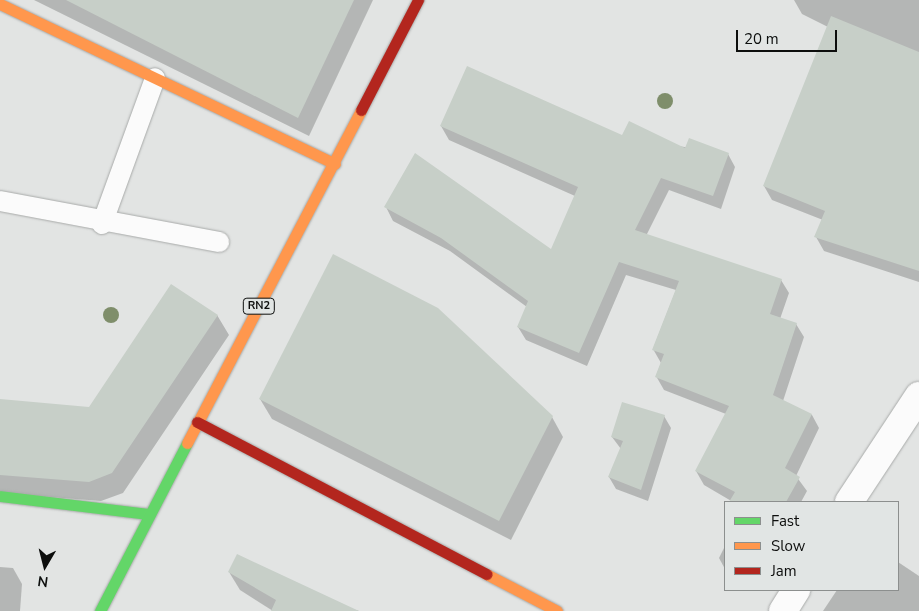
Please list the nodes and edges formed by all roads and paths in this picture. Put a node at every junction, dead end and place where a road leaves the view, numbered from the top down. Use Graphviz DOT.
graph roads {
  1 [pos="418,0"];
  2 [pos="0,4"];
  3 [pos="155,78"];
  4 [pos="335,164"];
  5 [pos="0,202"];
  6 [pos="102,224"];
  7 [pos="219,242"];
  8 [pos="919,396"];
  9 [pos="197,422"];
  10 [pos="0,496"];
  11 [pos="850,501"];
  12 [pos="149,514"];
  13 [pos="795,591"];
  14 [pos="100,611"];
  15 [pos="557,611"];
  16 [pos="783,611"];
  1 -- 4 [label="main road, RN2"];
  2 -- 3 [label="main road"];
  3 -- 4 [label="main road"];
  3 -- 6 [label="lane"];
  4 -- 9 [label="main road, RN2"];
  5 -- 6 [label="lane"];
  6 -- 7 [label="lane"];
  8 -- 11 [label="street"];
  9 -- 12 [label="main road, RN2"];
  9 -- 15 [label="main road"];
  10 -- 12 [label="main road"];
  12 -- 14 [label="main road, RN2"];
  13 -- 16 [label="street"];
}
